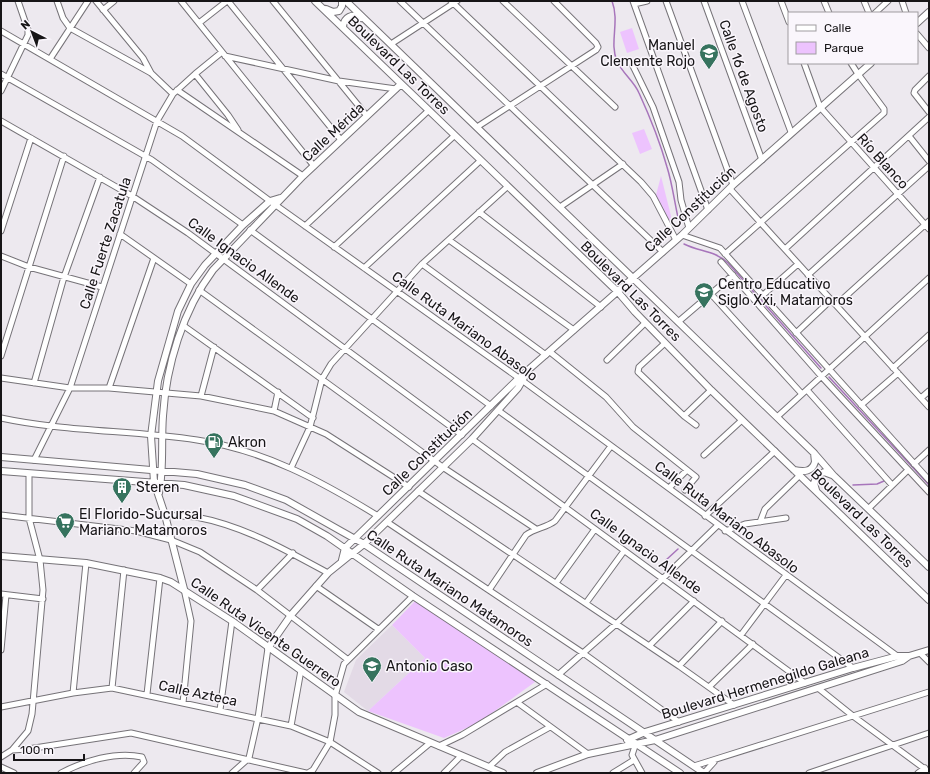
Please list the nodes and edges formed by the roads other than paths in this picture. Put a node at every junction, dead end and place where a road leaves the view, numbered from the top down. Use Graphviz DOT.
graph roads {
  1 [pos="18,1"];
  2 [pos="57,1"];
  3 [pos="88,1"];
  4 [pos="96,1"];
  5 [pos="114,1"];
  6 [pos="181,1"];
  7 [pos="228,1"];
  8 [pos="273,1"];
  9 [pos="315,1"];
  10 [pos="342,1"];
  11 [pos="346,1"];
  12 [pos="400,1"];
  13 [pos="503,1"];
  14 [pos="554,1"];
  15 [pos="647,1"];
  16 [pos="666,1"];
  17 [pos="704,1"];
  18 [pos="742,1"];
  19 [pos="781,1"];
  20 [pos="824,1"];
  21 [pos="864,1"];
  22 [pos="888,1"];
  23 [pos="902,1"];
  24 [pos="454,2"];
  25 [pos="633,3"];
  26 [pos="321,7"];
  27 [pos="104,10"];
  28 [pos="829,12"];
  29 [pos="869,12"];
  30 [pos="876,12"];
  31 [pos="906,12"];
  32 [pos="929,12"];
  33 [pos="788,19"];
  34 [pos="368,22"];
  35 [pos="918,22"];
  36 [pos="199,23"];
  37 [pos="423,24"];
  38 [pos="343,27"];
  39 [pos="70,28"];
  40 [pos="1,31"];
  41 [pos="918,35"];
  42 [pos="23,44"];
  43 [pos="391,44"];
  44 [pos="929,48"];
  45 [pos="224,54"];
  46 [pos="50,59"];
  47 [pos="631,62"];
  48 [pos="804,64"];
  49 [pos="853,64"];
  50 [pos="870,64"];
  51 [pos="571,67"];
  52 [pos="283,68"];
  53 [pos="151,73"];
  54 [pos="1,74"];
  55 [pos="194,74"];
  56 [pos="858,74"];
  57 [pos="929,76"];
  58 [pos="6,78"];
  59 [pos="340,81"];
  60 [pos="401,84"];
  61 [pos="542,87"];
  62 [pos="396,89"];
  63 [pos="1,92"];
  64 [pos="175,92"];
  65 [pos="510,106"];
  66 [pos="615,107"];
  67 [pos="820,107"];
  68 [pos="428,111"];
  69 [pos="929,112"];
  70 [pos="367,116"];
  71 [pos="929,117"];
  72 [pos="1,121"];
  73 [pos="157,121"];
  74 [pos="477,127"];
  75 [pos="239,132"];
  76 [pos="791,132"];
  77 [pos="454,136"];
  78 [pos="909,136"];
  79 [pos="31,138"];
  80 [pos="341,140"];
  81 [pos="850,142"];
  82 [pos="64,156"];
  83 [pos="145,157"];
  84 [pos="762,160"];
  85 [pos="480,161"];
  86 [pos="929,161"];
  87 [pos="623,164"];
  88 [pos="314,166"];
  89 [pos="929,166"];
  90 [pos="873,168"];
  91 [pos="303,176"];
  92 [pos="100,177"];
  93 [pos="592,185"];
  94 [pos="507,187"];
  95 [pos="732,187"];
  96 [pos="132,196"];
  97 [pos="898,196"];
  98 [pos="272,203"];
  99 [pos="560,207"];
  100 [pos="708,210"];
  101 [pos="479,212"];
  102 [pos="762,222"];
  103 [pos="927,223"];
  104 [pos="243,225"];
  105 [pos="305,226"];
  106 [pos="689,228"];
  107 [pos="929,229"];
  108 [pos="1,230"];
  109 [pos="250,230"];
  110 [pos="120,234"];
  111 [pos="682,235"];
  112 [pos="449,240"];
  113 [pos="676,240"];
  114 [pos="334,247"];
  115 [pos="785,249"];
  116 [pos="663,252"];
  117 [pos="215,254"];
  118 [pos="725,254"];
  119 [pos="1,256"];
  120 [pos="154,258"];
  121 [pos="222,260"];
  122 [pos="721,262"];
  123 [pos="422,264"];
  124 [pos="798,264"];
  125 [pos="29,267"];
  126 [pos="364,268"];
  127 [pos="733,275"];
  128 [pos="808,275"];
  129 [pos="64,277"];
  130 [pos="929,278"];
  131 [pos="633,279"];
  132 [pos="191,284"];
  133 [pos="102,287"];
  134 [pos="199,290"];
  135 [pos="397,292"];
  136 [pos="618,292"];
  137 [pos="711,294"];
  138 [pos="762,296"];
  139 [pos="831,300"];
  140 [pos="836,305"];
  141 [pos="601,307"];
  142 [pos="372,320"];
  143 [pos="678,322"];
  144 [pos="645,323"];
  145 [pos="184,326"];
  146 [pos="574,330"];
  147 [pos="796,333"];
  148 [pos="929,335"];
  149 [pos="865,337"];
  150 [pos="665,343"];
  151 [pos="214,347"];
  152 [pos="345,348"];
  153 [pos="548,354"];
  154 [pos="1,356"];
  155 [pos="607,360"];
  156 [pos="894,368"];
  157 [pos="829,370"];
  158 [pos="898,373"];
  159 [pos="822,377"];
  160 [pos="1,378"];
  161 [pos="322,379"];
  162 [pos="521,380"];
  163 [pos="34,383"];
  164 [pos="70,388"];
  165 [pos="110,388"];
  166 [pos="711,390"];
  167 [pos="807,390"];
  168 [pos="929,391"];
  169 [pos="156,392"];
  170 [pos="278,392"];
  171 [pos="165,393"];
  172 [pos="802,394"];
  173 [pos="202,396"];
  174 [pos="921,398"];
  175 [pos="861,405"];
  176 [pos="491,406"];
  177 [pos="929,407"];
  178 [pos="499,411"];
  179 [pos="274,412"];
  180 [pos="684,416"];
  181 [pos="777,417"];
  182 [pos="1,418"];
  183 [pos="312,418"];
  184 [pos="742,420"];
  185 [pos="696,425"];
  186 [pos="50,427"];
  187 [pos="310,427"];
  188 [pos="462,435"];
  189 [pos="151,436"];
  190 [pos="162,436"];
  191 [pos="472,439"];
  192 [pos="611,446"];
  193 [pos="929,450"];
  194 [pos="775,451"];
  195 [pos="814,453"];
  196 [pos="704,455"];
  197 [pos="1,457"];
  198 [pos="34,460"];
  199 [pos="435,461"];
  200 [pos="914,464"];
  201 [pos="291,468"];
  202 [pos="444,468"];
  203 [pos="154,469"];
  204 [pos="162,470"];
  205 [pos="686,470"];
  206 [pos="794,470"];
  207 [pos="908,470"];
  208 [pos="1,471"];
  209 [pos="29,474"];
  210 [pos="800,475"];
  211 [pos="589,476"];
  212 [pos="834,476"];
  213 [pos="929,480"];
  214 [pos="154,482"];
  215 [pos="161,483"];
  216 [pos="892,485"];
  217 [pos="409,487"];
  218 [pos="669,488"];
  219 [pos="685,490"];
  220 [pos="418,491"];
  221 [pos="816,491"];
  222 [pos="929,492"];
  223 [pos="159,493"];
  224 [pos="567,507"];
  225 [pos="869,508"];
  226 [pos="1,515"];
  227 [pos="165,515"];
  228 [pos="378,516"];
  229 [pos="705,516"];
  230 [pos="29,518"];
  231 [pos="786,518"];
  232 [pos="387,522"];
  233 [pos="760,522"];
  234 [pos="718,525"];
  235 [pos="536,529"];
  236 [pos="595,529"];
  237 [pos="725,531"];
  238 [pos="355,539"];
  239 [pos="171,540"];
  240 [pos="364,544"];
  241 [pos="345,548"];
  242 [pos="624,551"];
  243 [pos="692,551"];
  244 [pos="293,554"];
  245 [pos="353,554"];
  246 [pos="513,555"];
  247 [pos="1,556"];
  248 [pos="40,560"];
  249 [pos="342,560"];
  250 [pos="86,563"];
  251 [pos="929,567"];
  252 [pos="124,570"];
  253 [pos="328,573"];
  254 [pos="786,575"];
  255 [pos="160,578"];
  256 [pos="663,579"];
  257 [pos="556,583"];
  258 [pos="316,586"];
  259 [pos="184,589"];
  260 [pos="257,590"];
  261 [pos="489,590"];
  262 [pos="4,594"];
  263 [pos="414,596"];
  264 [pos="43,599"];
  265 [pos="929,600"];
  266 [pos="694,601"];
  267 [pos="586,603"];
  268 [pos="764,604"];
  269 [pos="291,615"];
  270 [pos="232,621"];
  271 [pos="722,621"];
  272 [pos="616,624"];
  273 [pos="378,629"];
  274 [pos="741,635"];
  275 [pos="753,644"];
  276 [pos="649,646"];
  277 [pos="268,648"];
  278 [pos="1,650"];
  279 [pos="929,650"];
  280 [pos="583,653"];
  281 [pos="920,653"];
  282 [pos="347,659"];
  283 [pos="900,659"];
  284 [pos="929,662"];
  285 [pos="679,666"];
  286 [pos="853,668"];
  287 [pos="301,670"];
  288 [pos="558,675"];
  289 [pos="805,683"];
  290 [pos="547,684"];
  291 [pos="709,687"];
  292 [pos="112,688"];
  293 [pos="818,688"];
  294 [pos="929,692"];
  295 [pos="73,693"];
  296 [pos="146,694"];
  297 [pos="335,696"];
  298 [pos="34,700"];
  299 [pos="183,703"];
  300 [pos="518,703"];
  301 [pos="734,705"];
  302 [pos="1,707"];
  303 [pos="220,710"];
  304 [pos="853,716"];
  305 [pos="258,718"];
  306 [pos="679,722"];
  307 [pos="291,726"];
  308 [pos="550,727"];
  309 [pos="645,732"];
  310 [pos="929,733"];
  311 [pos="629,738"];
  312 [pos="655,740"];
  313 [pos="330,742"];
  314 [pos="430,743"];
  315 [pos="636,743"];
  316 [pos="893,745"];
  317 [pos="439,746"];
  318 [pos="620,746"];
  319 [pos="12,750"];
  320 [pos="588,754"];
  321 [pos="461,756"];
  322 [pos="1,757"];
  323 [pos="249,758"];
  324 [pos="634,760"];
  325 [pos="715,761"];
  326 [pos="694,766"];
  327 [pos="1,767"];
  328 [pos="489,767"];
  329 [pos="927,770"];
  330 [pos="500,772"];
  331 [pos="14,773"];
  332 [pos="61,773"];
  333 [pos="134,773"];
  334 [pos="232,773"];
  335 [pos="308,773"];
  336 [pos="378,773"];
  337 [pos="394,773"];
  338 [pos="444,773"];
  339 [pos="537,773"];
  340 [pos="613,773"];
  341 [pos="642,773"];
  342 [pos="680,773"];
  343 [pos="704,773"];
  344 [pos="809,773"];
  345 [pos="918,773"];
  1 -- 42 [label="street"];
  2 -- 39 [label="street"];
  3 -- 39 [label="street"];
  4 -- 27 [label="street"];
  5 -- 27 [label="street"];
  6 -- 36 [label="street"];
  7 -- 36 [label="street"];
  7 -- 52 [label="street"];
  8 -- 59 [label="street"];
  9 -- 26 [label="main road, Boulevard Las Torres"];
  10 -- 26 [label="main road"];
  11 -- 34 [label="main road, Boulevard Las Torres"];
  12 -- 37 [label="street"];
  13 -- 51 [label="street"];
  14 -- 51 [label="street"];
  15 -- 25 [label="street"];
  16 -- 95 [label="street"];
  17 -- 84 [label="street, Calle 16 de Agosto"];
  18 -- 76 [label="street"];
  19 -- 33 [label="street"];
  20 -- 28 [label="street"];
  21 -- 29 [label="street"];
  22 -- 30 [label="street"];
  23 -- 31 [label="street"];
  24 -- 37 [label="street"];
  24 -- 61 [label="street"];
  25 -- 100 [label="street"];
  26 -- 38 [label="main road, Boulevard Las Torres"];
  27 -- 53 [label="street"];
  32 -- 35 [label="main road"];
  34 -- 38 [label="main road"];
  34 -- 43 [label="main road, Boulevard Las Torres"];
  36 -- 45 [label="street"];
  37 -- 43 [label="street"];
  37 -- 65 [label="street"];
  38 -- 60 [label="main road, Boulevard Las Torres"];
  39 -- 46 [label="street"];
  39 -- 53 [label="street"];
  40 -- 42 [label="street, Calle Ruta Mariano Abasolo"];
  41 -- 44 [label="street"];
  42 -- 46 [label="street, Calle Ruta Mariano Abasolo"];
  42 -- 58 [label="street"];
  43 -- 74 [label="main road, Boulevard Las Torres"];
  45 -- 52 [label="street"];
  45 -- 55 [label="street, Calle Fuerte Zacatula"];
  45 -- 88 [label="street"];
  46 -- 73 [label="street, Calle Ruta Mariano Abasolo"];
  47 -- 106 [label="street"];
  48 -- 67 [label="street"];
  49 -- 56 [label="street"];
  50 -- 56 [label="main road, Calle Constitución"];
  51 -- 61 [label="street"];
  51 -- 66 [label="street"];
  52 -- 59 [label="street"];
  52 -- 80 [label="street"];
  53 -- 64 [label="street"];
  54 -- 58 [label="street"];
  55 -- 64 [label="street, Calle Fuerte Zacatula"];
  55 -- 75 [label="street"];
  56 -- 67 [label="main road, Calle Constitución"];
  56 -- 81 [label="street"];
  57 -- 69 [label="street"];
  58 -- 63 [label="street"];
  58 -- 83 [label="street"];
  59 -- 62 [label="street"];
  59 -- 70 [label="street"];
  60 -- 62 [label="main road, Calle Mérida"];
  60 -- 68 [label="main road, Boulevard Las Torres"];
  61 -- 65 [label="street"];
  61 -- 87 [label="street"];
  62 -- 70 [label="main road, Calle Mérida"];
  64 -- 73 [label="street, Calle Fuerte Zacatula"];
  64 -- 75 [label="street"];
  65 -- 74 [label="street"];
  65 -- 93 [label="street"];
  67 -- 76 [label="main road, Calle Constitución"];
  67 -- 81 [label="street, Río Blanco"];
  68 -- 77 [label="main road, Boulevard Las Torres"];
  68 -- 105 [label="street"];
  70 -- 80 [label="main road, Calle Mérida"];
  71 -- 78 [label="street"];
  72 -- 79 [label="street, Calle Ignacio Allende"];
  73 -- 83 [label="street, Calle Fuerte Zacatula"];
  73 -- 98 [label="street, Calle Ruta Mariano Abasolo"];
  74 -- 99 [label="main road, Boulevard Las Torres"];
  75 -- 91 [label="street"];
  76 -- 84 [label="main road, Calle Constitución"];
  77 -- 85 [label="main road, Boulevard Las Torres"];
  77 -- 114 [label="street"];
  78 -- 86 [label="street"];
  78 -- 90 [label="street"];
  79 -- 82 [label="street, Calle Ignacio Allende"];
  79 -- 108 [label="street"];
  80 -- 88 [label="main road, Calle Mérida"];
  81 -- 90 [label="street, Río Blanco"];
  81 -- 102 [label="street"];
  82 -- 92 [label="street, Calle Ignacio Allende"];
  82 -- 125 [label="street"];
  83 -- 96 [label="street, Calle Fuerte Zacatula"];
  83 -- 104 [label="street"];
  84 -- 95 [label="main road, Calle Constitución"];
  85 -- 94 [label="main road, Boulevard Las Torres"];
  85 -- 126 [label="street"];
  87 -- 93 [label="street"];
  87 -- 113 [label="street"];
  88 -- 91 [label="main road, Calle Mérida"];
  89 -- 97 [label="street"];
  90 -- 97 [label="street, Río Blanco"];
  90 -- 115 [label="street"];
  91 -- 98 [label="main road, Calle Mérida"];
  92 -- 96 [label="street, Calle Ignacio Allende"];
  92 -- 129 [label="street"];
  93 -- 99 [label="street"];
  93 -- 116 [label="street"];
  94 -- 101 [label="street"];
  94 -- 136 [label="main road, Boulevard Las Torres"];
  95 -- 100 [label="main road, Calle Constitución"];
  95 -- 102 [label="street"];
  96 -- 110 [label="street, Calle Fuerte Zacatula"];
  96 -- 117 [label="street, Calle Ignacio Allende"];
  97 -- 103 [label="street, Río Blanco"];
  97 -- 128 [label="street"];
  98 -- 104 [label="main road"];
  98 -- 105 [label="street, Calle Ruta Mariano Abasolo"];
  98 -- 109 [label="main road"];
  99 -- 131 [label="main road, Boulevard Las Torres"];
  100 -- 106 [label="main road, Calle Constitución"];
  101 -- 112 [label="street"];
  101 -- 141 [label="street"];
  102 -- 115 [label="street"];
  102 -- 118 [label="street"];
  103 -- 107 [label="street, Río Blanco"];
  103 -- 140 [label="street"];
  104 -- 117 [label="main road"];
  105 -- 114 [label="street, Calle Ruta Mariano Abasolo"];
  106 -- 111 [label="main road, Calle Constitución"];
  109 -- 121 [label="main road"];
  109 -- 142 [label="street"];
  110 -- 120 [label="street"];
  110 -- 133 [label="street, Calle Fuerte Zacatula"];
  111 -- 113 [label="main road, Calle Constitución"];
  111 -- 118 [label="street"];
  112 -- 123 [label="street"];
  112 -- 146 [label="street"];
  113 -- 116 [label="main road, Calle Constitución"];
  114 -- 126 [label="street, Calle Ruta Mariano Abasolo"];
  115 -- 124 [label="street"];
  116 -- 131 [label="main road, Calle Constitución"];
  117 -- 121 [label="street, Calle Ignacio Allende"];
  117 -- 132 [label="main road"];
  118 -- 138 [label="street"];
  119 -- 125 [label="street"];
  120 -- 132 [label="street"];
  120 -- 165 [label="street"];
  121 -- 134 [label="main road"];
  121 -- 152 [label="street, Calle Ignacio Allende"];
  122 -- 127 [label="street"];
  123 -- 135 [label="street"];
  123 -- 153 [label="street"];
  124 -- 128 [label="street"];
  124 -- 138 [label="street"];
  125 -- 129 [label="street"];
  125 -- 154 [label="street"];
  126 -- 135 [label="street, Calle Ruta Mariano Abasolo"];
  127 -- 137 [label="street"];
  127 -- 159 [label="street"];
  128 -- 139 [label="street"];
  129 -- 133 [label="street"];
  129 -- 163 [label="street"];
  130 -- 149 [label="street"];
  131 -- 136 [label="main road, Calle Constitución"];
  131 -- 143 [label="main road, Boulevard Las Torres"];
  132 -- 169 [label="main road"];
  133 -- 164 [label="street, Calle Fuerte Zacatula"];
  134 -- 145 [label="main road"];
  134 -- 161 [label="street"];
  135 -- 142 [label="street"];
  135 -- 162 [label="street, Calle Ruta Mariano Abasolo"];
  136 -- 141 [label="main road, Calle Constitución"];
  136 -- 144 [label="main road, Boulevard Las Torres"];
  137 -- 143 [label="street"];
  137 -- 172 [label="street"];
  138 -- 147 [label="street"];
  139 -- 140 [label="street"];
  139 -- 147 [label="street"];
  140 -- 149 [label="street"];
  141 -- 146 [label="main road, Calle Constitución"];
  142 -- 152 [label="street"];
  142 -- 176 [label="street"];
  143 -- 181 [label="main road, Boulevard Las Torres"];
  144 -- 150 [label="main road, Boulevard Las Torres"];
  144 -- 155 [label="street"];
  145 -- 151 [label="street"];
  145 -- 171 [label="main road"];
  146 -- 153 [label="main road, Calle Constitución"];
  147 -- 157 [label="street"];
  148 -- 156 [label="street"];
  149 -- 156 [label="street"];
  149 -- 157 [label="street"];
  150 -- 166 [label="main road, Boulevard Las Torres"];
  150 -- 180 [label="street"];
  151 -- 170 [label="street"];
  151 -- 173 [label="street"];
  152 -- 161 [label="street"];
  152 -- 188 [label="street, Calle Ignacio Allende"];
  153 -- 162 [label="main road, Calle Constitución"];
  153 -- 205 [label="street"];
  156 -- 158 [label="street"];
  157 -- 159 [label="street"];
  157 -- 175 [label="street"];
  158 -- 174 [label="street"];
  158 -- 175 [label="street"];
  159 -- 167 [label="street"];
  159 -- 207 [label="street"];
  160 -- 163 [label="street"];
  161 -- 183 [label="street"];
  161 -- 199 [label="street"];
  162 -- 176 [label="main road, Calle Constitución"];
  162 -- 178 [label="main road, Calle Constitución"];
  162 -- 192 [label="street, Calle Ruta Mariano Abasolo"];
  163 -- 164 [label="street"];
  164 -- 165 [label="street"];
  164 -- 186 [label="street, Calle Fuerte Zacatula"];
  165 -- 169 [label="street"];
  166 -- 180 [label="street"];
  166 -- 184 [label="main road, Boulevard Las Torres"];
  167 -- 172 [label="street"];
  167 -- 216 [label="street"];
  168 -- 174 [label="street"];
  169 -- 171 [label="street"];
  169 -- 189 [label="main road"];
  170 -- 179 [label="street"];
  170 -- 183 [label="street"];
  171 -- 173 [label="street"];
  171 -- 190 [label="main road"];
  172 -- 181 [label="street"];
  173 -- 179 [label="street"];
  174 -- 177 [label="street"];
  175 -- 200 [label="street"];
  176 -- 188 [label="main road, Calle Constitución"];
  178 -- 191 [label="main road, Calle Constitución"];
  178 -- 211 [label="street"];
  179 -- 187 [label="street"];
  180 -- 185 [label="street"];
  181 -- 195 [label="main road, Boulevard Las Torres"];
  182 -- 186 [label="street"];
  183 -- 187 [label="street"];
  184 -- 194 [label="main road, Boulevard Las Torres"];
  184 -- 196 [label="street"];
  186 -- 189 [label="street"];
  186 -- 198 [label="street, Calle Fuerte Zacatula"];
  187 -- 201 [label="street"];
  187 -- 217 [label="street"];
  188 -- 199 [label="main road, Calle Constitución"];
  189 -- 190 [label="street"];
  189 -- 203 [label="main road"];
  190 -- 201 [label="street"];
  190 -- 204 [label="main road"];
  191 -- 202 [label="main road, Calle Constitución"];
  191 -- 224 [label="street, Calle Ignacio Allende"];
  192 -- 211 [label="street"];
  192 -- 218 [label="street, Calle Ruta Mariano Abasolo"];
  193 -- 200 [label="street"];
  194 -- 206 [label="main road, Boulevard Las Torres"];
  194 -- 229 [label="street"];
  195 -- 206 [label="main road"];
  195 -- 212 [label="main road, Boulevard Las Torres"];
  197 -- 198 [label="main road, Calle Ruta Mariano Matamoros"];
  198 -- 203 [label="main road, Calle Ruta Mariano Matamoros"];
  199 -- 202 [label="street"];
  199 -- 217 [label="main road, Calle Constitución"];
  200 -- 213 [label="street"];
  201 -- 228 [label="street"];
  202 -- 220 [label="main road, Calle Constitución"];
  202 -- 235 [label="street"];
  203 -- 204 [label="main road, Calle Ruta Mariano Matamoros"];
  203 -- 214 [label="main road"];
  204 -- 215 [label="main road"];
  204 -- 238 [label="main road, Calle Ruta Mariano Matamoros"];
  205 -- 218 [label="street"];
  205 -- 219 [label="street"];
  206 -- 210 [label="main road, Boulevard Las Torres"];
  207 -- 216 [label="street"];
  207 -- 222 [label="street"];
  208 -- 209 [label="main road, Calle Ruta Mariano Matamoros"];
  209 -- 214 [label="main road, Calle Ruta Mariano Matamoros"];
  209 -- 230 [label="street"];
  210 -- 221 [label="main road, Boulevard Las Torres"];
  210 -- 233 [label="street"];
  211 -- 224 [label="street"];
  211 -- 243 [label="street"];
  212 -- 221 [label="main road"];
  212 -- 225 [label="main road, Boulevard Las Torres"];
  214 -- 215 [label="main road, Calle Ruta Mariano Matamoros"];
  214 -- 223 [label="main road"];
  215 -- 223 [label="main road"];
  215 -- 241 [label="main road, Calle Ruta Mariano Matamoros"];
  216 -- 225 [label="street"];
  217 -- 228 [label="main road, Calle Constitución"];
  218 -- 229 [label="street, Calle Ruta Mariano Abasolo"];
  220 -- 232 [label="main road, Calle Constitución"];
  220 -- 246 [label="street"];
  221 -- 265 [label="main road, Boulevard Las Torres"];
  223 -- 227 [label="main road"];
  224 -- 235 [label="street"];
  224 -- 236 [label="street, Calle Ignacio Allende"];
  225 -- 251 [label="main road, Boulevard Las Torres"];
  226 -- 230 [label="street"];
  227 -- 239 [label="main road"];
  227 -- 244 [label="street"];
  228 -- 238 [label="main road, Calle Constitución"];
  229 -- 234 [label="street, Calle Ruta Mariano Abasolo"];
  230 -- 239 [label="street"];
  230 -- 248 [label="street"];
  231 -- 233 [label="street"];
  232 -- 240 [label="main road, Calle Constitución"];
  232 -- 261 [label="street"];
  233 -- 237 [label="street"];
  234 -- 237 [label="street, Calle Ruta Mariano Abasolo"];
  234 -- 243 [label="street"];
  235 -- 246 [label="street"];
  236 -- 242 [label="street, Calle Ignacio Allende"];
  236 -- 257 [label="street"];
  237 -- 254 [label="street, Calle Ruta Mariano Abasolo"];
  238 -- 240 [label="main road, Calle Ruta Mariano Matamoros"];
  238 -- 241 [label="main road, Calle Constitución"];
  239 -- 259 [label="main road"];
  239 -- 260 [label="street"];
  240 -- 245 [label="main road, Calle Constitución"];
  240 -- 288 [label="main road, Calle Ruta Mariano Matamoros"];
  241 -- 245 [label="main road, Calle Ruta Mariano Matamoros"];
  241 -- 249 [label="main road"];
  242 -- 256 [label="street, Calle Ignacio Allende"];
  242 -- 267 [label="street"];
  243 -- 256 [label="street"];
  243 -- 268 [label="street"];
  244 -- 253 [label="street"];
  244 -- 260 [label="street"];
  245 -- 249 [label="main road, Calle Constitución"];
  245 -- 263 [label="main road, Calle Ruta Mariano Matamoros"];
  246 -- 257 [label="street"];
  246 -- 261 [label="street"];
  247 -- 248 [label="main road, Calle Ruta Vicente Guerrero"];
  248 -- 250 [label="main road, Calle Ruta Vicente Guerrero"];
  248 -- 264 [label="street"];
  249 -- 253 [label="main road, Calle Constitución"];
  250 -- 252 [label="main road, Calle Ruta Vicente Guerrero"];
  250 -- 295 [label="street"];
  252 -- 255 [label="main road, Calle Ruta Vicente Guerrero"];
  252 -- 292 [label="street"];
  253 -- 258 [label="main road, Calle Constitución"];
  254 -- 268 [label="street"];
  254 -- 283 [label="street, Calle Ruta Mariano Abasolo"];
  255 -- 259 [label="main road, Calle Ruta Vicente Guerrero"];
  255 -- 296 [label="street"];
  256 -- 266 [label="street, Calle Ignacio Allende"];
  256 -- 272 [label="street"];
  257 -- 267 [label="street"];
  258 -- 269 [label="main road, Calle Constitución"];
  258 -- 273 [label="street"];
  259 -- 270 [label="main road, Calle Ruta Vicente Guerrero"];
  259 -- 299 [label="street"];
  260 -- 269 [label="street"];
  261 -- 280 [label="street"];
  262 -- 264 [label="street"];
  262 -- 278 [label="street"];
  263 -- 273 [label="street"];
  263 -- 290 [label="main road, Calle Ruta Mariano Matamoros"];
  264 -- 298 [label="street"];
  266 -- 271 [label="street, Calle Ignacio Allende"];
  266 -- 276 [label="street"];
  267 -- 272 [label="street"];
  268 -- 274 [label="street"];
  268 -- 286 [label="street"];
  269 -- 277 [label="main road, Calle Constitución"];
  269 -- 282 [label="street"];
  270 -- 277 [label="main road, Calle Ruta Vicente Guerrero"];
  270 -- 303 [label="street"];
  271 -- 274 [label="street, Calle Ignacio Allende"];
  271 -- 285 [label="street"];
  272 -- 276 [label="street"];
  272 -- 280 [label="street"];
  273 -- 282 [label="street"];
  274 -- 275 [label="street, Calle Ignacio Allende"];
  275 -- 289 [label="street, Calle Ignacio Allende"];
  275 -- 291 [label="street"];
  276 -- 285 [label="street"];
  277 -- 287 [label="main road, Calle Ruta Vicente Guerrero"];
  277 -- 305 [label="street"];
  279 -- 281 [label="main road, Boulevard Hermenegildo Galeana"];
  280 -- 288 [label="street"];
  280 -- 306 [label="street"];
  281 -- 283 [label="main road, Boulevard Hermenegildo Galeana"];
  281 -- 284 [label="street"];
  282 -- 297 [label="street"];
  283 -- 286 [label="main road, Boulevard Hermenegildo Galeana"];
  283 -- 293 [label="main road, Boulevard Hermenegildo Galeana"];
  285 -- 291 [label="street"];
  286 -- 289 [label="main road, Boulevard Hermenegildo Galeana"];
  287 -- 297 [label="main road, Calle Ruta Vicente Guerrero"];
  287 -- 307 [label="street"];
  288 -- 309 [label="main road, Calle Ruta Mariano Matamoros"];
  289 -- 301 [label="main road, Boulevard Hermenegildo Galeana"];
  290 -- 300 [label="street"];
  290 -- 311 [label="main road, Calle Ruta Mariano Matamoros"];
  291 -- 301 [label="street"];
  292 -- 295 [label="street, Calle Azteca"];
  292 -- 296 [label="street, Calle Azteca"];
  293 -- 304 [label="street"];
  293 -- 312 [label="main road, Boulevard Hermenegildo Galeana"];
  294 -- 304 [label="street"];
  295 -- 298 [label="street, Calle Azteca"];
  296 -- 299 [label="street, Calle Azteca"];
  297 -- 313 [label="street"];
  297 -- 314 [label="main road, Calle Ruta Vicente Guerrero"];
  298 -- 302 [label="street, Calle Azteca"];
  298 -- 319 [label="street"];
  299 -- 303 [label="street, Calle Azteca"];
  300 -- 308 [label="street"];
  300 -- 317 [label="street"];
  301 -- 306 [label="main road, Boulevard Hermenegildo Galeana"];
  303 -- 305 [label="street, Calle Azteca"];
  304 -- 316 [label="street"];
  304 -- 325 [label="street"];
  305 -- 307 [label="street, Calle Azteca"];
  305 -- 323 [label="street"];
  306 -- 309 [label="main road, Boulevard Hermenegildo Galeana"];
  307 -- 313 [label="street, Calle Azteca"];
  308 -- 320 [label="street"];
  308 -- 328 [label="street"];
  309 -- 311 [label="main road, Boulevard Hermenegildo Galeana"];
  309 -- 312 [label="main road, Calle Ruta Mariano Matamoros"];
  310 -- 316 [label="street"];
  311 -- 315 [label="main road, Calle Ruta Mariano Matamoros"];
  311 -- 318 [label="main road"];
  312 -- 315 [label="main road, Boulevard Hermenegildo Galeana"];
  312 -- 326 [label="main road, Calle Ruta Mariano Matamoros"];
  313 -- 335 [label="street"];
  313 -- 336 [label="street, Calle Azteca"];
  314 -- 317 [label="main road, Calle Ruta Vicente Guerrero"];
  314 -- 337 [label="street"];
  315 -- 318 [label="main road, Boulevard Hermenegildo Galeana"];
  315 -- 324 [label="street"];
  315 -- 342 [label="main road, Calle Ruta Mariano Matamoros"];
  316 -- 329 [label="street"];
  316 -- 344 [label="street"];
  317 -- 321 [label="main road, Calle Ruta Vicente Guerrero"];
  318 -- 320 [label="main road, Boulevard Hermenegildo Galeana"];
  319 -- 322 [label="street"];
  319 -- 323 [label="street"];
  320 -- 339 [label="main road, Boulevard Hermenegildo Galeana"];
  321 -- 328 [label="main road, Calle Ruta Vicente Guerrero"];
  321 -- 338 [label="street"];
  323 -- 334 [label="street"];
  323 -- 335 [label="street"];
  324 -- 340 [label="street"];
  324 -- 341 [label="street"];
  325 -- 326 [label="street"];
  325 -- 343 [label="street"];
  326 -- 343 [label="main road, Calle Ruta Mariano Matamoros"];
  327 -- 331 [label="street"];
  328 -- 330 [label="main road, Calle Ruta Vicente Guerrero"];
  329 -- 345 [label="street"];
  332 -- 333 [label="street"];
}
